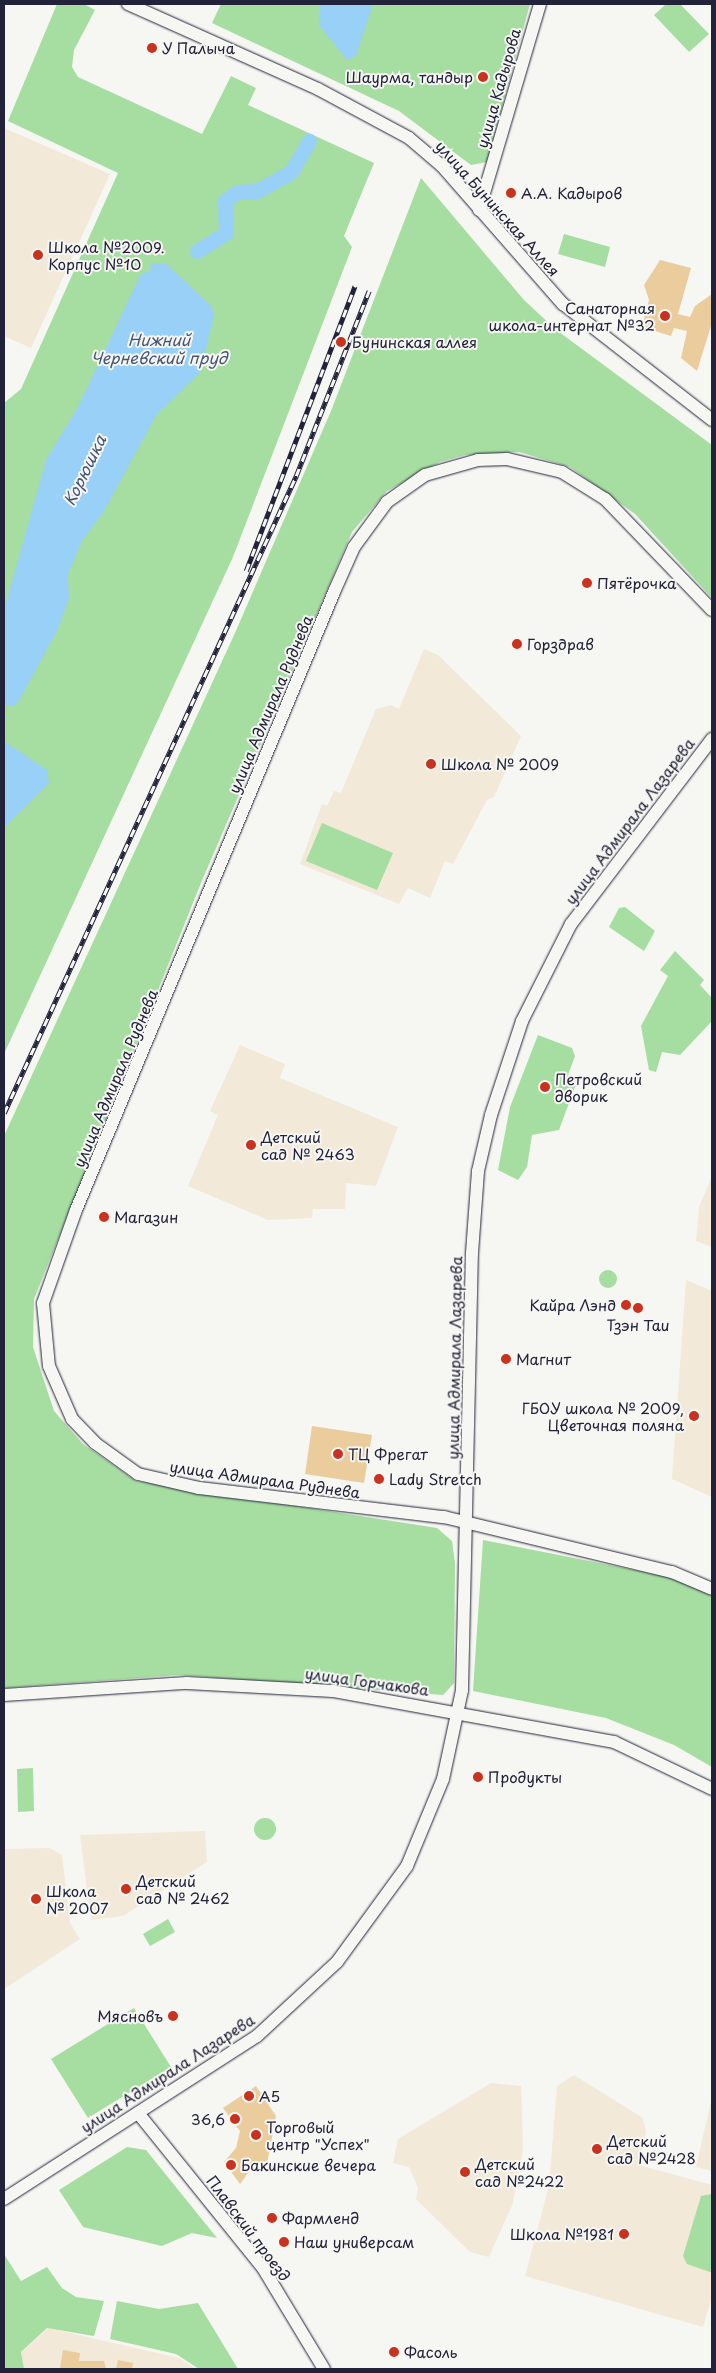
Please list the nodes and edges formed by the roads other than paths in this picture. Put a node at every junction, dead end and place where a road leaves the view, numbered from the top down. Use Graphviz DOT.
graph roads {
  1 [pos="128,4"];
  2 [pos="540,4"];
  3 [pos="479,210"];
  4 [pos="712,420"];
  5 [pos="712,610"];
  6 [pos="712,739"];
  7 [pos="466,1522"];
  8 [pos="712,1589"];
  9 [pos="4,1695"];
  10 [pos="459,1711"];
  11 [pos="712,1789"];
  12 [pos="138,2113"];
  13 [pos="4,2200"];
  14 [pos="324,2369"];
  1 -- 3 [label="street, улица Бунинская Аллея"];
  2 -- 3 [label="street, улица Кадырова"];
  3 -- 4 [label="street, улица Бунинская Аллея"];
  5 -- 7 [label="street, улица Адмирала Руднева"];
  6 -- 7 [label="street, улица Адмирала Лазарева"];
  7 -- 8 [label="street, улица Адмирала Руднева"];
  7 -- 10 [label="street, улица Адмирала Лазарева"];
  9 -- 10 [label="street, улица Горчакова"];
  10 -- 11 [label="street, улица Горчакова"];
  10 -- 12 [label="street, улица Адмирала Лазарева"];
  12 -- 13 [label="street, улица Адмирала Лазарева"];
  12 -- 14 [label="street, Плавский проезд"];
}
